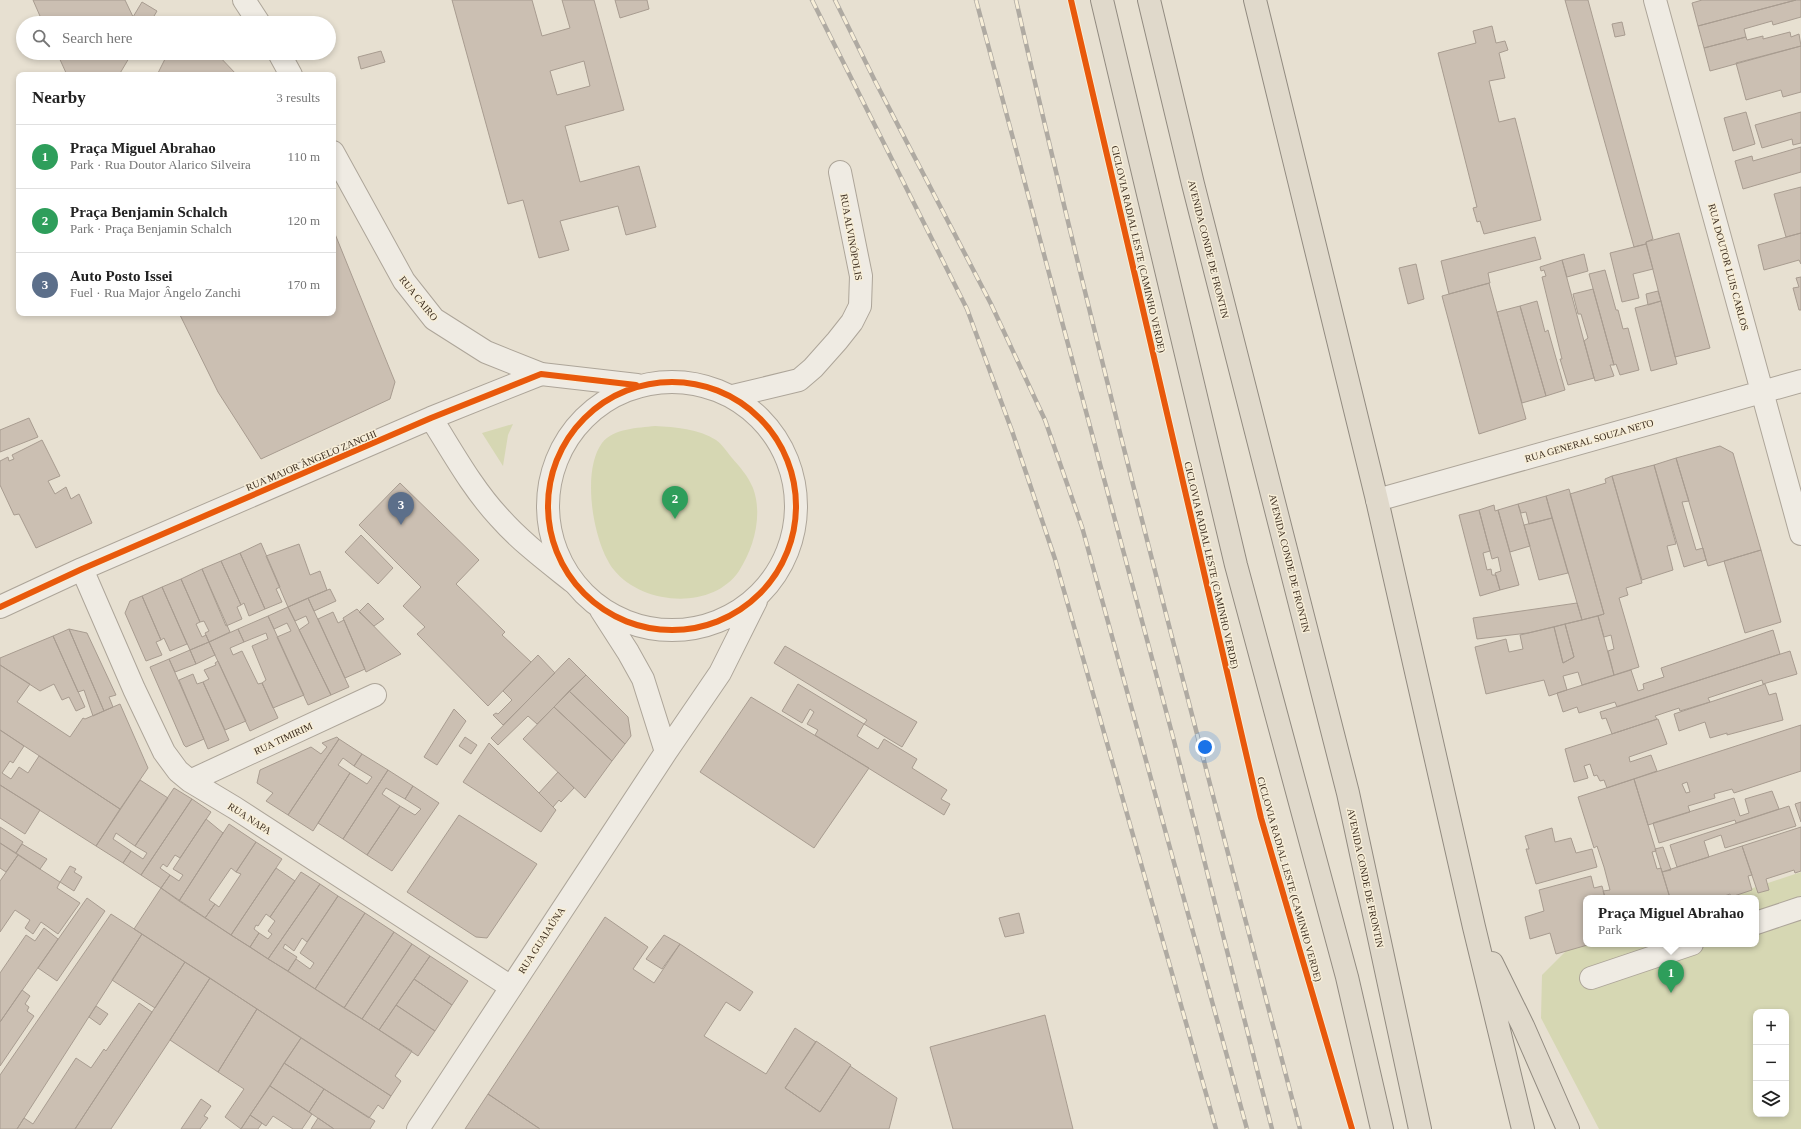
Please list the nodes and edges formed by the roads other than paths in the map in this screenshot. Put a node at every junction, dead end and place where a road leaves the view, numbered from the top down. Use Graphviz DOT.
graph roads {
  1 [pos="244,0"];
  2 [pos="1102,0"];
  3 [pos="1149,0"];
  4 [pos="1255,0"];
  5 [pos="1655,0"];
  6 [pos="254,16"];
  7 [pos="283,60"];
  8 [pos="289,72"];
  9 [pos="336,157"];
  10 [pos="840,172"];
  11 [pos="541,374"];
  12 [pos="1801,381"];
  13 [pos="638,385"];
  14 [pos="1763,392"];
  15 [pos="733,396"];
  16 [pos="431,418"];
  17 [pos="1377,500"];
  18 [pos="1801,534"];
  19 [pos="82,569"];
  20 [pos="573,582"];
  21 [pos="757,598"];
  22 [pos="0,607"];
  23 [pos="600,608"];
  24 [pos="375,695"];
  25 [pos="666,752"];
  26 [pos="190,781"];
  27 [pos="1801,908"];
  28 [pos="1759,922"];
  29 [pos="1474,927"];
  30 [pos="1683,947"];
  31 [pos="1590,978"];
  32 [pos="511,987"];
  33 [pos="418,1129"];
  34 [pos="1382,1129"];
  35 [pos="1420,1129"];
  36 [pos="1523,1129"];
  37 [pos="1568,1129"];
  1 -- 6 [label="street"];
  2 -- 34 [label="highway"];
  3 -- 35 [label="highway, AVENIDA CONDE DE FRONTIN"];
  4 -- 17 [label="highway"];
  5 -- 14 [label="street, RUA DOUTOR LUIS CARLOS"];
  7 -- 8 [label="street"];
  9 -- 11 [label="street, RUA CAIRO"];
  10 -- 15 [label="street, RUA ALVINÓPOLIS"];
  11 -- 13 [label="street, RUA MAJOR ÂNGELO ZANCHI"];
  11 -- 16 [label="street, RUA MAJOR ÂNGELO ZANCHI"];
  12 -- 14 [label="street, RUA GENERAL SOUZA NETO"];
  13 -- 15 [label="street"];
  13 -- 20 [label="street"];
  14 -- 17 [label="street, RUA GENERAL SOUZA NETO"];
  14 -- 18 [label="street, RUA DOUTOR LUIS CARLOS"];
  15 -- 21 [label="street"];
  16 -- 19 [label="street, RUA MAJOR ÂNGELO ZANCHI"];
  16 -- 20 [label="street"];
  17 -- 29 [label="highway"];
  19 -- 22 [label="street, RUA MAJOR ÂNGELO ZANCHI"];
  19 -- 26 [label="street, RUA NAPA"];
  20 -- 23 [label="street"];
  21 -- 23 [label="street"];
  21 -- 25 [label="street, RUA GUAIAÚNA"];
  23 -- 25 [label="street"];
  24 -- 26 [label="street, RUA TIMIRIM"];
  25 -- 32 [label="street, RUA GUAIAÚNA"];
  26 -- 32 [label="street, RUA NAPA"];
  27 -- 28 [label="street"];
  29 -- 36 [label="highway"];
  29 -- 37 [label="highway"];
  30 -- 31 [label="street"];
  32 -- 33 [label="street, RUA GUAIAÚNA"];
}
